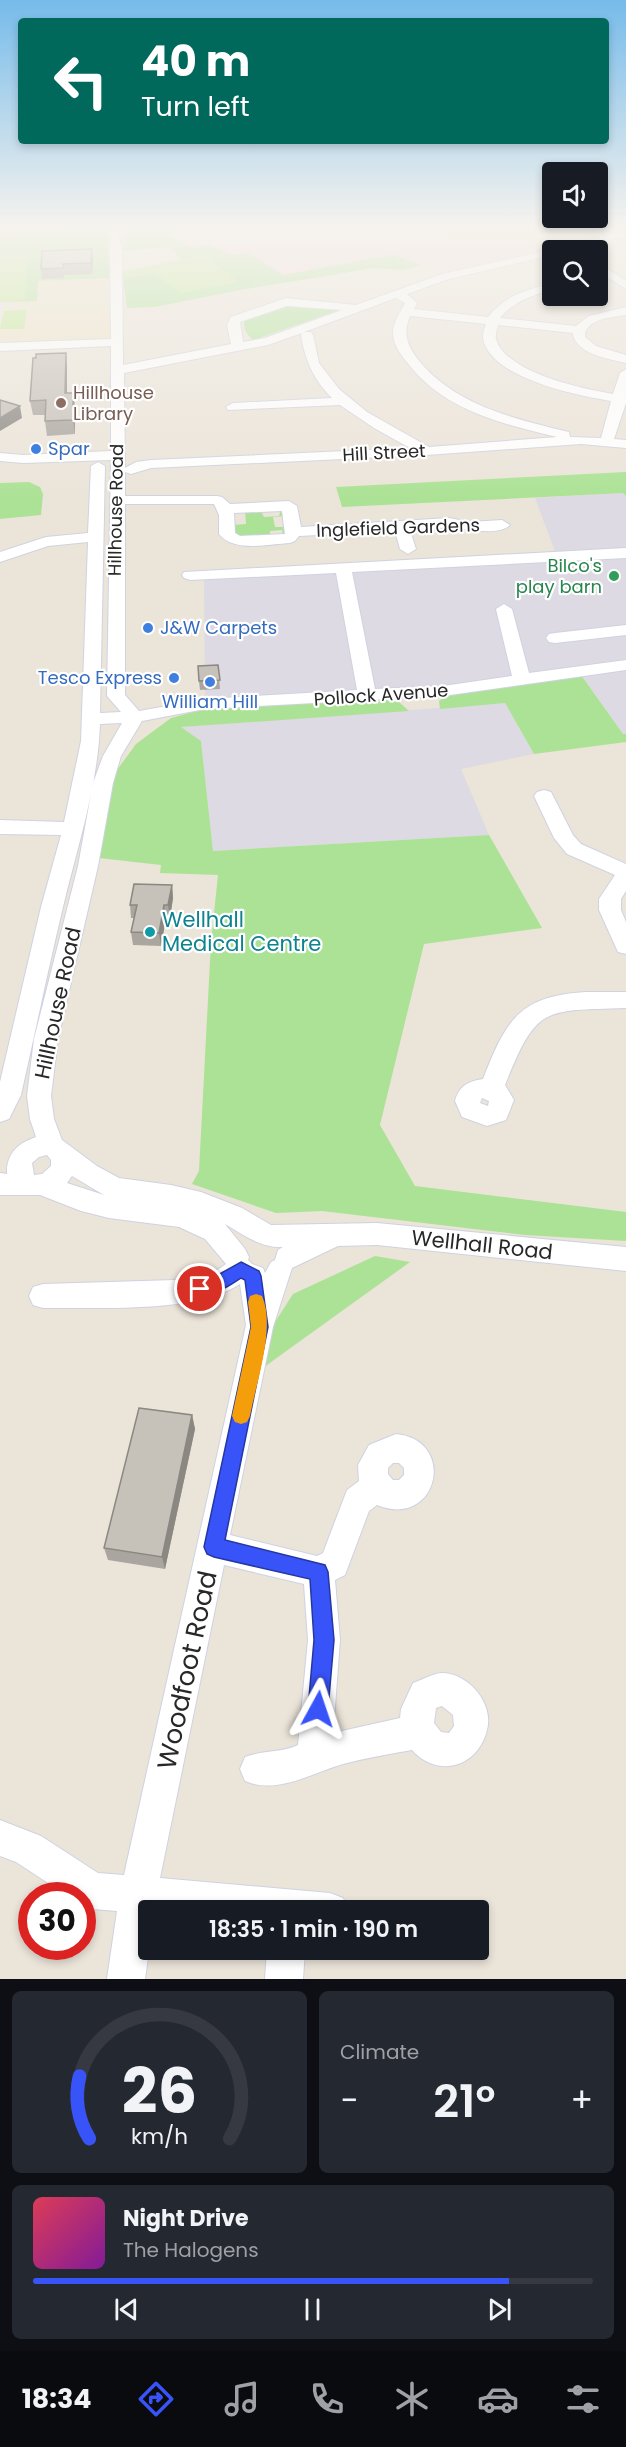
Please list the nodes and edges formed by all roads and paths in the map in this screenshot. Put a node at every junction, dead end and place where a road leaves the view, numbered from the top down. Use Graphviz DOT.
graph roads {
  1 [pos="117,316"];
  2 [pos="245,316"];
  3 [pos="337,316"];
  4 [pos="405,316"];
  5 [pos="444,316"];
  6 [pos="496,316"];
  7 [pos="602,316"];
  8 [pos="492,322"];
  9 [pos="580,330"];
  10 [pos="307,335"];
  11 [pos="117,342"];
  12 [pos="0,347"];
  13 [pos="238,347"];
  14 [pos="626,359"];
  15 [pos="117,370"];
  16 [pos="626,373"];
  17 [pos="622,399"];
  18 [pos="343,400"];
  19 [pos="233,407"];
  20 [pos="581,440"];
  21 [pos="606,443"];
  22 [pos="626,444"];
  23 [pos="427,452"];
  24 [pos="0,458"];
  25 [pos="129,462"];
  26 [pos="98,466"];
  27 [pos="117,500"];
  28 [pos="226,509"];
  29 [pos="501,524"];
  30 [pos="401,526"];
  31 [pos="294,532"];
  32 [pos="96,537"];
  33 [pos="408,549"];
  34 [pos="626,554"];
  35 [pos="0,557"];
  36 [pos="343,568"];
  37 [pos="190,575"];
  38 [pos="504,609"];
  39 [pos="626,630"];
  40 [pos="555,638"];
  41 [pos="626,665"];
  42 [pos="522,681"];
  43 [pos="367,696"];
  44 [pos="135,717"];
  45 [pos="89,719"];
  46 [pos="554,804"];
  47 [pos="0,827"];
  48 [pos="73,829"];
  49 [pos="626,873"];
  50 [pos="626,946"];
  51 [pos="626,1000"];
  52 [pos="491,1089"];
  53 [pos="0,1113"];
  54 [pos="42,1119"];
  55 [pos="57,1150"];
  56 [pos="14,1158"];
  57 [pos="0,1184"];
  58 [pos="34,1184"];
  59 [pos="339,1233"];
  60 [pos="268,1234"];
  61 [pos="626,1258"];
  62 [pos="283,1264"];
  63 [pos="244,1267"];
  64 [pos="43,1296"];
  65 [pos="259,1327"];
  66 [pos="377,1485"];
  67 [pos="214,1547"];
  68 [pos="319,1572"];
  69 [pos="419,1732"];
  70 [pos="314,1755"];
  71 [pos="257,1769"];
  72 [pos="0,1838"];
  73 [pos="138,1894"];
  74 [pos="203,1900"];
  75 [pos="285,1960"];
  76 [pos="126,1979"];
  77 [pos="284,1979"];
  1 -- 11 [label="street, Hillhouse Road"];
  2 -- 13 [label="street"];
  3 -- 13 [label="street"];
  4 -- 20 [label="street"];
  5 -- 8 [label="street"];
  6 -- 8 [label="street"];
  7 -- 9 [label="street"];
  8 -- 9 [label="street"];
  8 -- 17 [label="street"];
  9 -- 14 [label="street"];
  10 -- 18 [label="street"];
  11 -- 12 [label="street"];
  11 -- 15 [label="street, Hillhouse Road"];
  13 -- 15 [label="street"];
  15 -- 25 [label="street, Hillhouse Road"];
  16 -- 17 [label="street"];
  17 -- 21 [label="street"];
  18 -- 19 [label="street"];
  18 -- 23 [label="street"];
  20 -- 21 [label="street, Hill Street"];
  20 -- 23 [label="street, Hill Street"];
  21 -- 22 [label="street, Hill Street"];
  23 -- 25 [label="street, Hill Street"];
  24 -- 25 [label="street, Hill Street"];
  25 -- 27 [label="street, Hillhouse Road"];
  26 -- 32 [label="street, Hillhouse Road"];
  27 -- 28 [label="street, Inglefield Gardens"];
  27 -- 44 [label="street, Hillhouse Road"];
  28 -- 31 [label="street, Inglefield Gardens"];
  28 -- 31 [label="street, Inglefield Gardens"];
  29 -- 30 [label="street, Inglefield Gardens"];
  30 -- 31 [label="street, Inglefield Gardens"];
  30 -- 33 [label="street"];
  32 -- 35 [label="street"];
  32 -- 45 [label="street, Hillhouse Road"];
  34 -- 36 [label="street"];
  36 -- 37 [label="street"];
  36 -- 43 [label="street"];
  38 -- 42 [label="street"];
  39 -- 40 [label="street"];
  41 -- 42 [label="street, Pollock Avenue"];
  42 -- 43 [label="street, Pollock Avenue"];
  43 -- 44 [label="street, Pollock Avenue"];
  44 -- 45 [label="street"];
  44 -- 54 [label="street, Hillhouse Road"];
  45 -- 48 [label="street, Hillhouse Road"];
  46 -- 49 [label="street"];
  47 -- 48 [label="street"];
  48 -- 53 [label="street, Hillhouse Road"];
  49 -- 50 [label="street"];
  51 -- 52 [label="street"];
  54 -- 55 [label="street, Hillhouse Road"];
  54 -- 56 [label="street"];
  55 -- 56 [label="street"];
  55 -- 58 [label="street"];
  55 -- 60 [label="street"];
  56 -- 58 [label="street"];
  57 -- 58 [label="street"];
  58 -- 63 [label="street"];
  59 -- 60 [label="street, Wellhall Road"];
  59 -- 61 [label="street, Wellhall Road"];
  59 -- 62 [label="street, Wellhall Road"];
  60 -- 62 [label="street"];
  60 -- 63 [label="street"];
  62 -- 63 [label="street"];
  62 -- 65 [label="street, Woodfoot Road"];
  63 -- 64 [label="street"];
  63 -- 65 [label="street, Woodfoot Road"];
  65 -- 67 [label="street, Woodfoot Road"];
  66 -- 68 [label="street"];
  67 -- 68 [label="street"];
  67 -- 73 [label="street, Woodfoot Road"];
  68 -- 70 [label="street"];
  69 -- 70 [label="street"];
  70 -- 71 [label="street"];
  72 -- 73 [label="street"];
  73 -- 74 [label="street"];
  73 -- 76 [label="street, Woodfoot Road"];
  75 -- 77 [label="street"];
}
